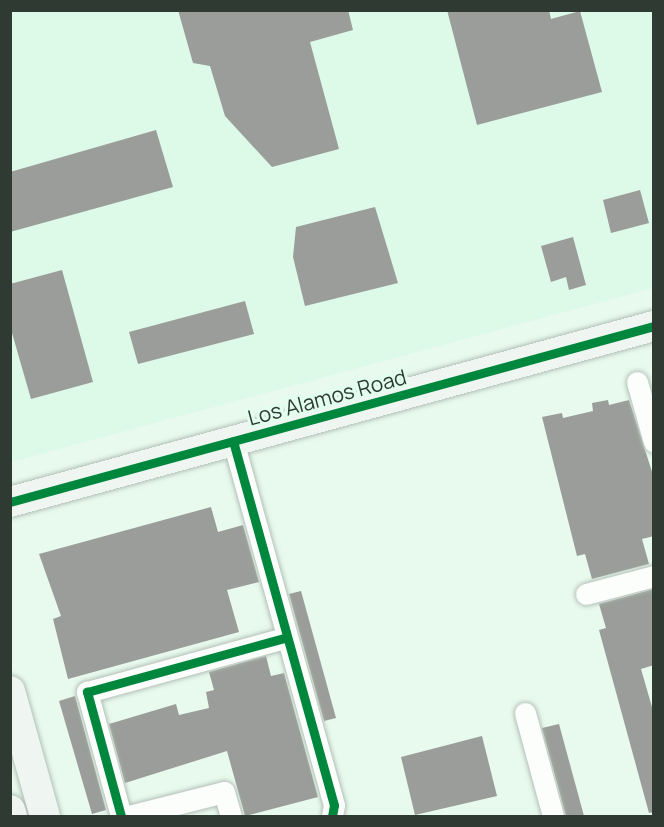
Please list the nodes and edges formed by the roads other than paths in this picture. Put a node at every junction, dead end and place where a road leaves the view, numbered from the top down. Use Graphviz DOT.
graph roads {
  1 [pos="654,326"];
  2 [pos="637,382"];
  3 [pos="648,404"];
  4 [pos="232,441"];
  5 [pos="654,442"];
  6 [pos="10,502"];
  7 [pos="654,576"];
  8 [pos="586,594"];
  9 [pos="285,638"];
  10 [pos="10,691"];
  11 [pos="525,713"];
  12 [pos="10,810"];
  13 [pos="12,816"];
  14 [pos="45,816"];
  15 [pos="121,816"];
  16 [pos="129,816"];
  17 [pos="231,816"];
  18 [pos="332,816"];
  19 [pos="553,816"];
  1 -- 4 [label="main road, Los Alamos Road"];
  2 -- 3 [label="street"];
  3 -- 5 [label="street"];
  4 -- 6 [label="main road, Los Alamos Road"];
  4 -- 9 [label="street"];
  7 -- 8 [label="street"];
  9 -- 15 [label="street"];
  9 -- 18 [label="street"];
  10 -- 14 [label="main road"];
  11 -- 19 [label="street"];
  12 -- 13 [label="main road"];
  16 -- 17 [label="street"];
}
